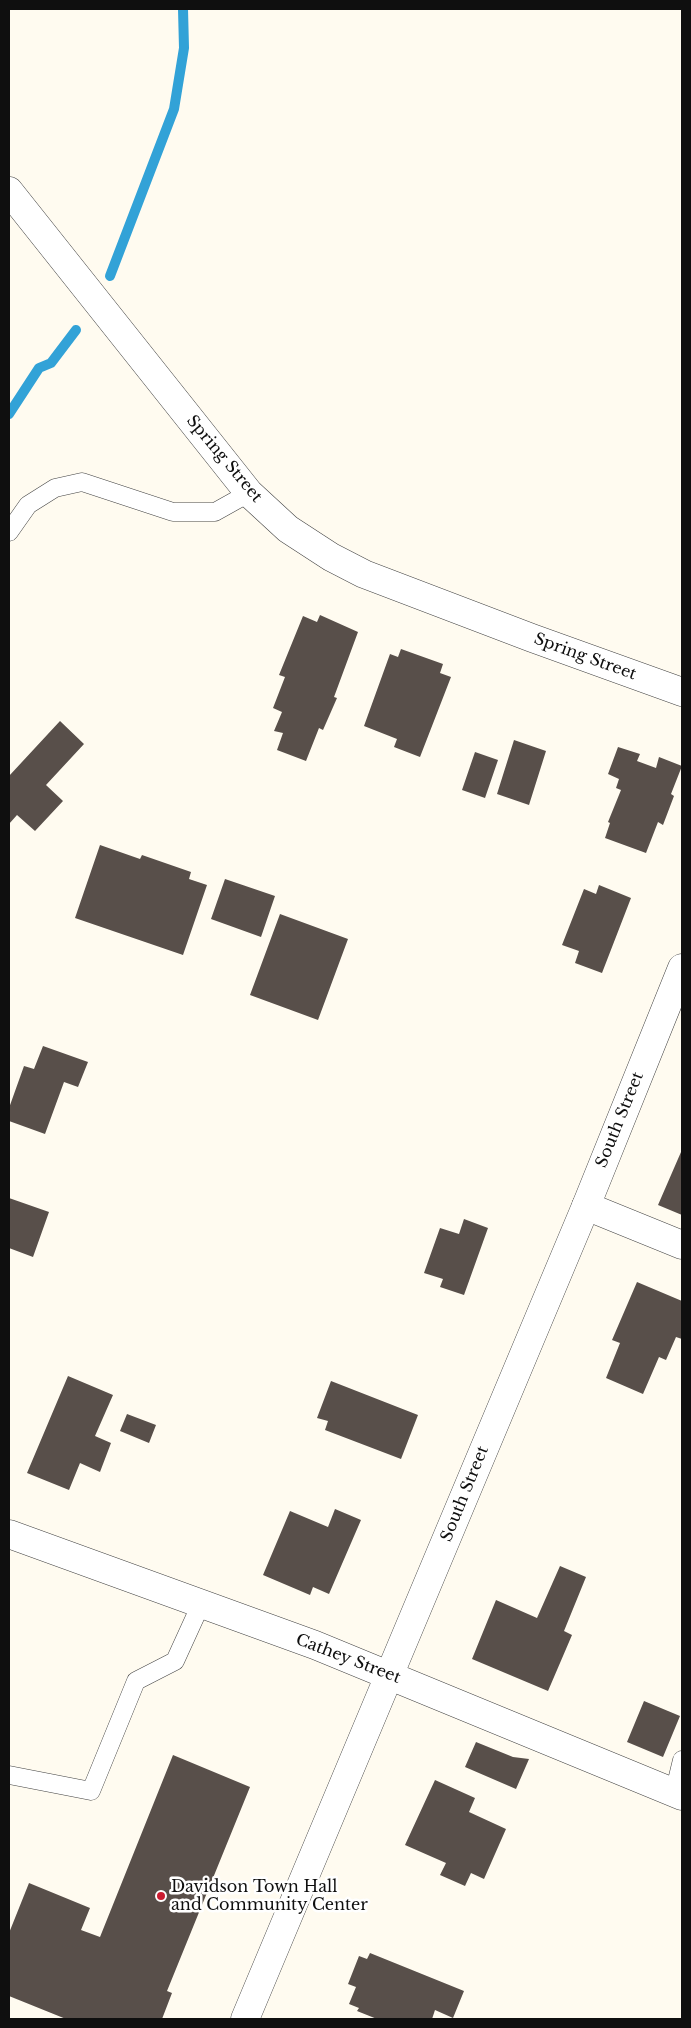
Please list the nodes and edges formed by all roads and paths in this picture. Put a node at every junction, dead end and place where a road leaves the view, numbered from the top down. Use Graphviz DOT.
graph roads {
  1 [pos="9,191"];
  2 [pos="249,493"];
  3 [pos="9,532"];
  4 [pos="682,692"];
  5 [pos="682,968"];
  6 [pos="586,1206"];
  7 [pos="682,1245"];
  8 [pos="9,1534"];
  9 [pos="201,1604"];
  10 [pos="390,1675"];
  11 [pos="682,1760"];
  12 [pos="9,1774"];
  13 [pos="678,1795"];
  14 [pos="245,2019"];
  1 -- 2 [label="street, Spring Street"];
  2 -- 3 [label="lane"];
  2 -- 4 [label="street, Spring Street"];
  5 -- 6 [label="street, South Street"];
  6 -- 7 [label="street"];
  6 -- 10 [label="street, South Street"];
  8 -- 9 [label="street, Cathey Street"];
  9 -- 10 [label="street, Cathey Street"];
  9 -- 12 [label="lane"];
  10 -- 13 [label="street, Cathey Street"];
  10 -- 14 [label="street, South Street"];
  11 -- 13 [label="lane"];
}
